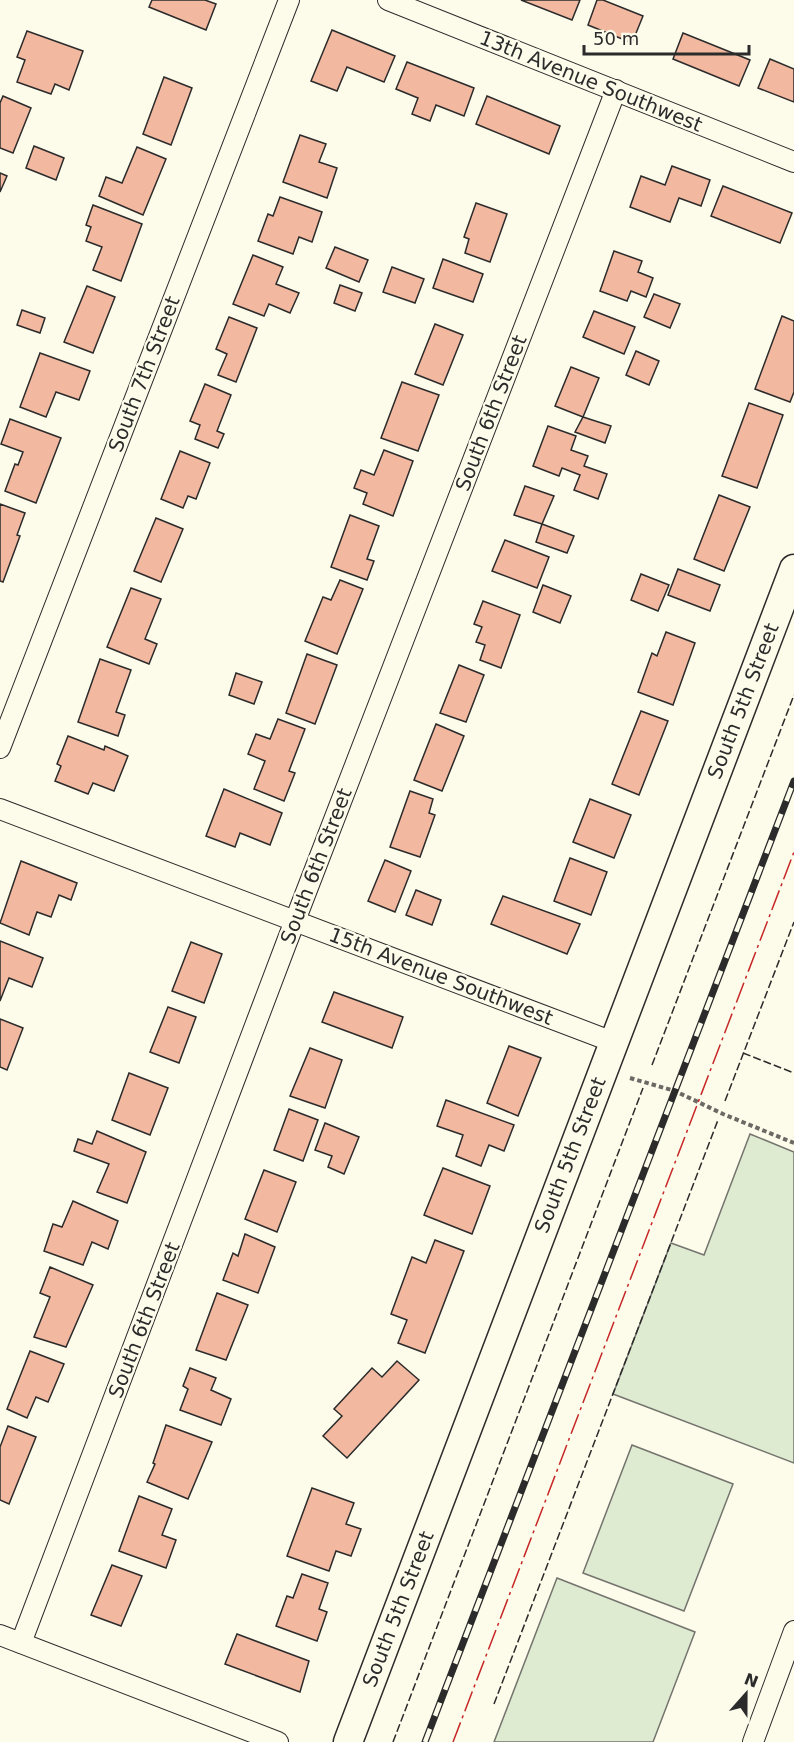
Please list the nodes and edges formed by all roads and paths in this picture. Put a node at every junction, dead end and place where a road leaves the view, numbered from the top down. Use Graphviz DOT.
graph roads {
  1 [pos="289,0"];
  2 [pos="388,0"];
  3 [pos="616,90"];
  4 [pos="794,162"];
  5 [pos="794,569"];
  6 [pos="0,748"];
  7 [pos="0,809"];
  8 [pos="296,920"];
  9 [pos="613,1042"];
  10 [pos="630,1078"];
  11 [pos="794,1143"];
  12 [pos="794,1631"];
  13 [pos="0,1635"];
  14 [pos="21,1643"];
  15 [pos="278,1742"];
  16 [pos="348,1742"];
  17 [pos="753,1742"];
  1 -- 6 [label="street, South 7th Street"];
  2 -- 3 [label="street, 13th Avenue Southwest"];
  3 -- 4 [label="street, 13th Avenue Southwest"];
  3 -- 8 [label="street, South 6th Street"];
  5 -- 9 [label="main road, South 5th Street"];
  7 -- 8 [label="street, 15th Avenue Southwest"];
  8 -- 9 [label="street, 15th Avenue Southwest"];
  8 -- 14 [label="street, South 6th Street"];
  9 -- 16 [label="main road, South 5th Street"];
  10 -- 11 [label="path"];
  12 -- 17 [label="street"];
  13 -- 14 [label="street"];
  14 -- 15 [label="street"];
}
